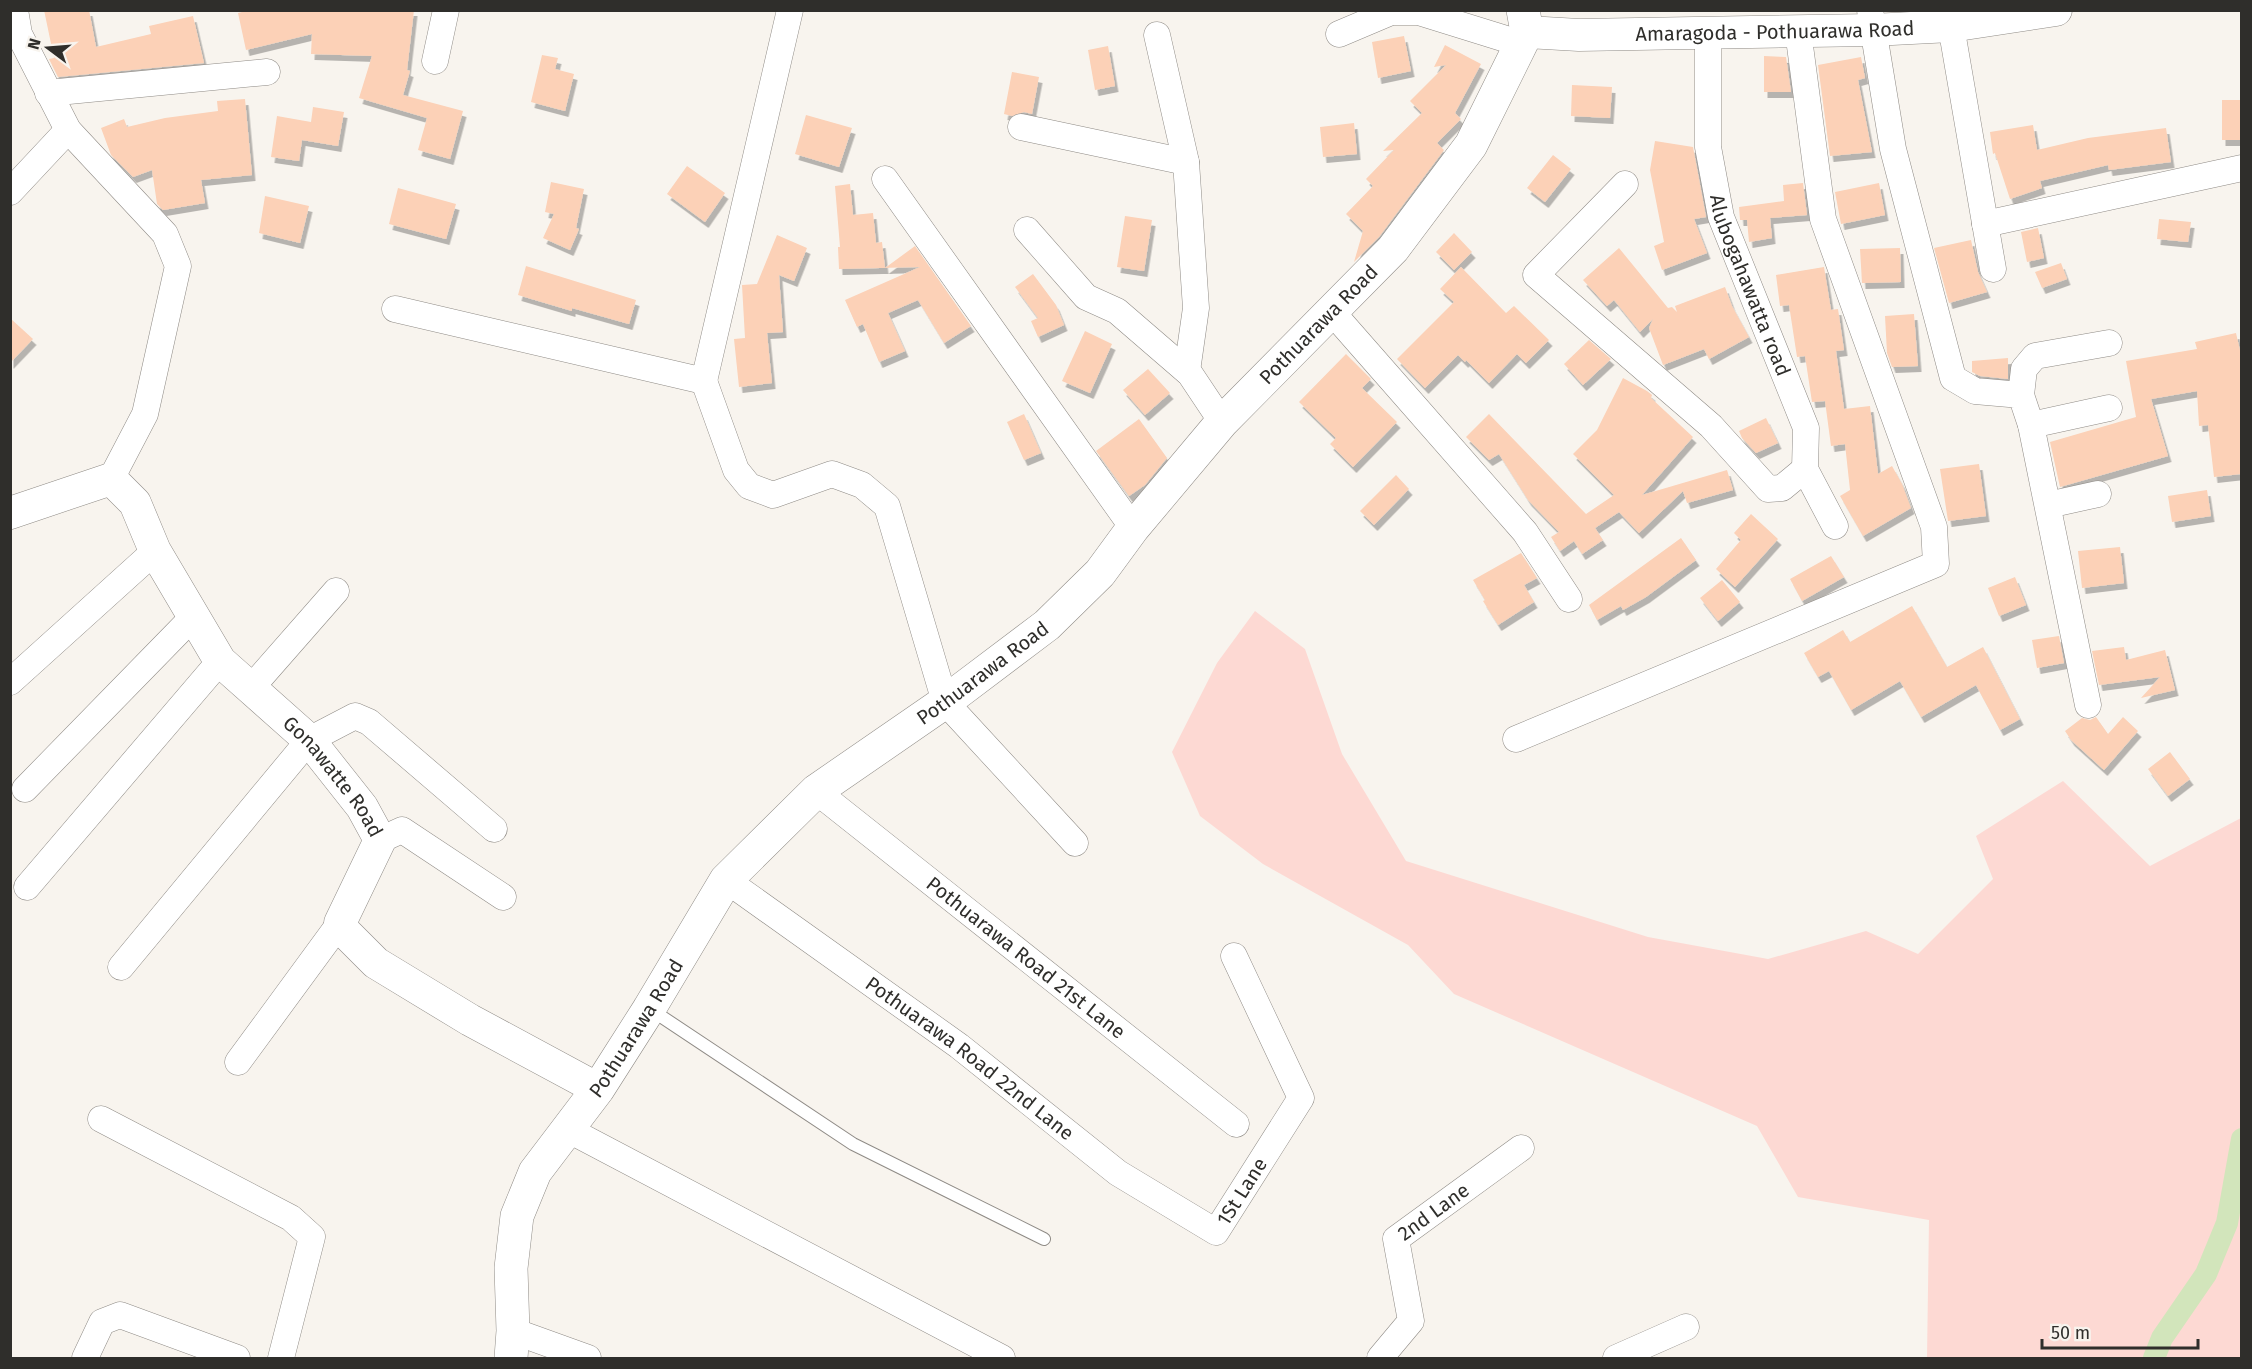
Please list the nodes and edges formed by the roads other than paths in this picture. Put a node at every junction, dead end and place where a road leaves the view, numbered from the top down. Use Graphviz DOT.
graph roads {
  1 [pos="15,10"];
  2 [pos="446,10"];
  3 [pos="790,10"];
  4 [pos="2056,10"];
  5 [pos="1871,20"];
  6 [pos="1951,26"];
  7 [pos="1524,29"];
  8 [pos="1798,31"];
  9 [pos="1339,34"];
  10 [pos="1708,34"];
  11 [pos="1157,35"];
  12 [pos="435,61"];
  13 [pos="267,72"];
  14 [pos="48,93"];
  15 [pos="1021,127"];
  16 [pos="68,130"];
  17 [pos="1186,162"];
  18 [pos="2241,168"];
  19 [pos="885,179"];
  20 [pos="1625,184"];
  21 [pos="10,192"];
  22 [pos="1986,224"];
  23 [pos="1027,230"];
  24 [pos="1994,269"];
  25 [pos="395,309"];
  26 [pos="1332,312"];
  27 [pos="2109,343"];
  28 [pos="1187,371"];
  29 [pos="704,381"];
  30 [pos="2021,395"];
  31 [pos="2109,408"];
  32 [pos="1222,422"];
  33 [pos="2031,425"];
  34 [pos="1805,469"];
  35 [pos="111,479"];
  36 [pos="2098,494"];
  37 [pos="2048,506"];
  38 [pos="10,513"];
  39 [pos="1835,526"];
  40 [pos="1133,528"];
  41 [pos="155,551"];
  42 [pos="336,591"];
  43 [pos="1569,599"];
  44 [pos="194,617"];
  45 [pos="220,661"];
  46 [pos="10,682"];
  47 [pos="251,688"];
  48 [pos="945,702"];
  49 [pos="2088,705"];
  50 [pos="1516,739"];
  51 [pos="309,740"];
  52 [pos="25,789"];
  53 [pos="816,791"];
  54 [pos="494,830"];
  55 [pos="380,840"];
  56 [pos="1075,843"];
  57 [pos="726,880"];
  58 [pos="27,887"];
  59 [pos="503,897"];
  60 [pos="340,923"];
  61 [pos="1234,956"];
  62 [pos="121,967"];
  63 [pos="649,1009"];
  64 [pos="238,1062"];
  65 [pos="598,1089"];
  66 [pos="101,1119"];
  67 [pos="1236,1124"];
  68 [pos="567,1129"];
  69 [pos="1521,1148"];
  70 [pos="1216,1232"];
  71 [pos="1044,1239"];
  72 [pos="1686,1327"];
  73 [pos="512,1345"];
  74 [pos="85,1359"];
  75 [pos="237,1359"];
  76 [pos="281,1359"];
  77 [pos="588,1359"];
  78 [pos="1002,1359"];
  79 [pos="1380,1359"];
  80 [pos="1616,1359"];
  1 -- 14 [label="street"];
  2 -- 12 [label="street"];
  3 -- 29 [label="street"];
  4 -- 6 [label="street, Amaragoda - Pothuarawa Road"];
  5 -- 6 [label="street, Amaragoda - Pothuarawa Road"];
  5 -- 8 [label="street, Amaragoda - Pothuarawa Road"];
  5 -- 30 [label="street"];
  6 -- 22 [label="street"];
  7 -- 9 [label="street"];
  7 -- 10 [label="street, Amaragoda - Pothuarawa Road"];
  7 -- 26 [label="main road, Pothuarawa Road"];
  8 -- 10 [label="street, Amaragoda - Pothuarawa Road"];
  8 -- 50 [label="street"];
  10 -- 34 [label="street, Alubogahawatta road"];
  11 -- 17 [label="street"];
  13 -- 14 [label="street"];
  14 -- 16 [label="street"];
  15 -- 17 [label="street"];
  16 -- 21 [label="street"];
  16 -- 35 [label="street"];
  17 -- 28 [label="street"];
  18 -- 22 [label="street"];
  19 -- 40 [label="street"];
  20 -- 34 [label="street"];
  22 -- 24 [label="street"];
  23 -- 28 [label="street"];
  25 -- 29 [label="street"];
  26 -- 32 [label="main road, Pothuarawa Road"];
  26 -- 43 [label="street"];
  27 -- 30 [label="street"];
  28 -- 32 [label="street"];
  29 -- 48 [label="street"];
  30 -- 33 [label="street"];
  31 -- 33 [label="street"];
  32 -- 40 [label="main road, Pothuarawa Road"];
  33 -- 37 [label="street"];
  34 -- 39 [label="street, Alubogahawatta road"];
  35 -- 38 [label="street"];
  35 -- 41 [label="street, Gonawatte Road"];
  36 -- 37 [label="street"];
  37 -- 49 [label="street"];
  40 -- 48 [label="main road, Pothuarawa Road"];
  41 -- 44 [label="street, Gonawatte Road"];
  41 -- 46 [label="street"];
  42 -- 47 [label="street"];
  44 -- 45 [label="street, Gonawatte Road"];
  44 -- 52 [label="street"];
  45 -- 47 [label="street, Gonawatte Road"];
  45 -- 58 [label="street"];
  47 -- 51 [label="street, Gonawatte Road"];
  48 -- 53 [label="main road, Pothuarawa Road"];
  48 -- 56 [label="street"];
  51 -- 54 [label="street"];
  51 -- 55 [label="street, Gonawatte Road"];
  51 -- 62 [label="street"];
  53 -- 57 [label="main road, Pothuarawa Road"];
  53 -- 67 [label="street, Pothuarawa Road 21st Lane"];
  55 -- 59 [label="street"];
  55 -- 60 [label="street, Gonawatte Road"];
  57 -- 63 [label="main road, Pothuarawa Road"];
  57 -- 70 [label="street, Pothuarawa Road 22nd Lane"];
  60 -- 64 [label="street"];
  60 -- 65 [label="street"];
  61 -- 70 [label="street, 1St Lane"];
  63 -- 65 [label="main road, Pothuarawa Road"];
  63 -- 71 [label="lane"];
  65 -- 68 [label="main road, Pothuarawa Road"];
  66 -- 76 [label="street"];
  68 -- 73 [label="main road, Pothuarawa Road"];
  68 -- 78 [label="street"];
  69 -- 79 [label="street, 2nd Lane"];
  72 -- 80 [label="street"];
  73 -- 77 [label="street"];
  74 -- 75 [label="street"];
}
